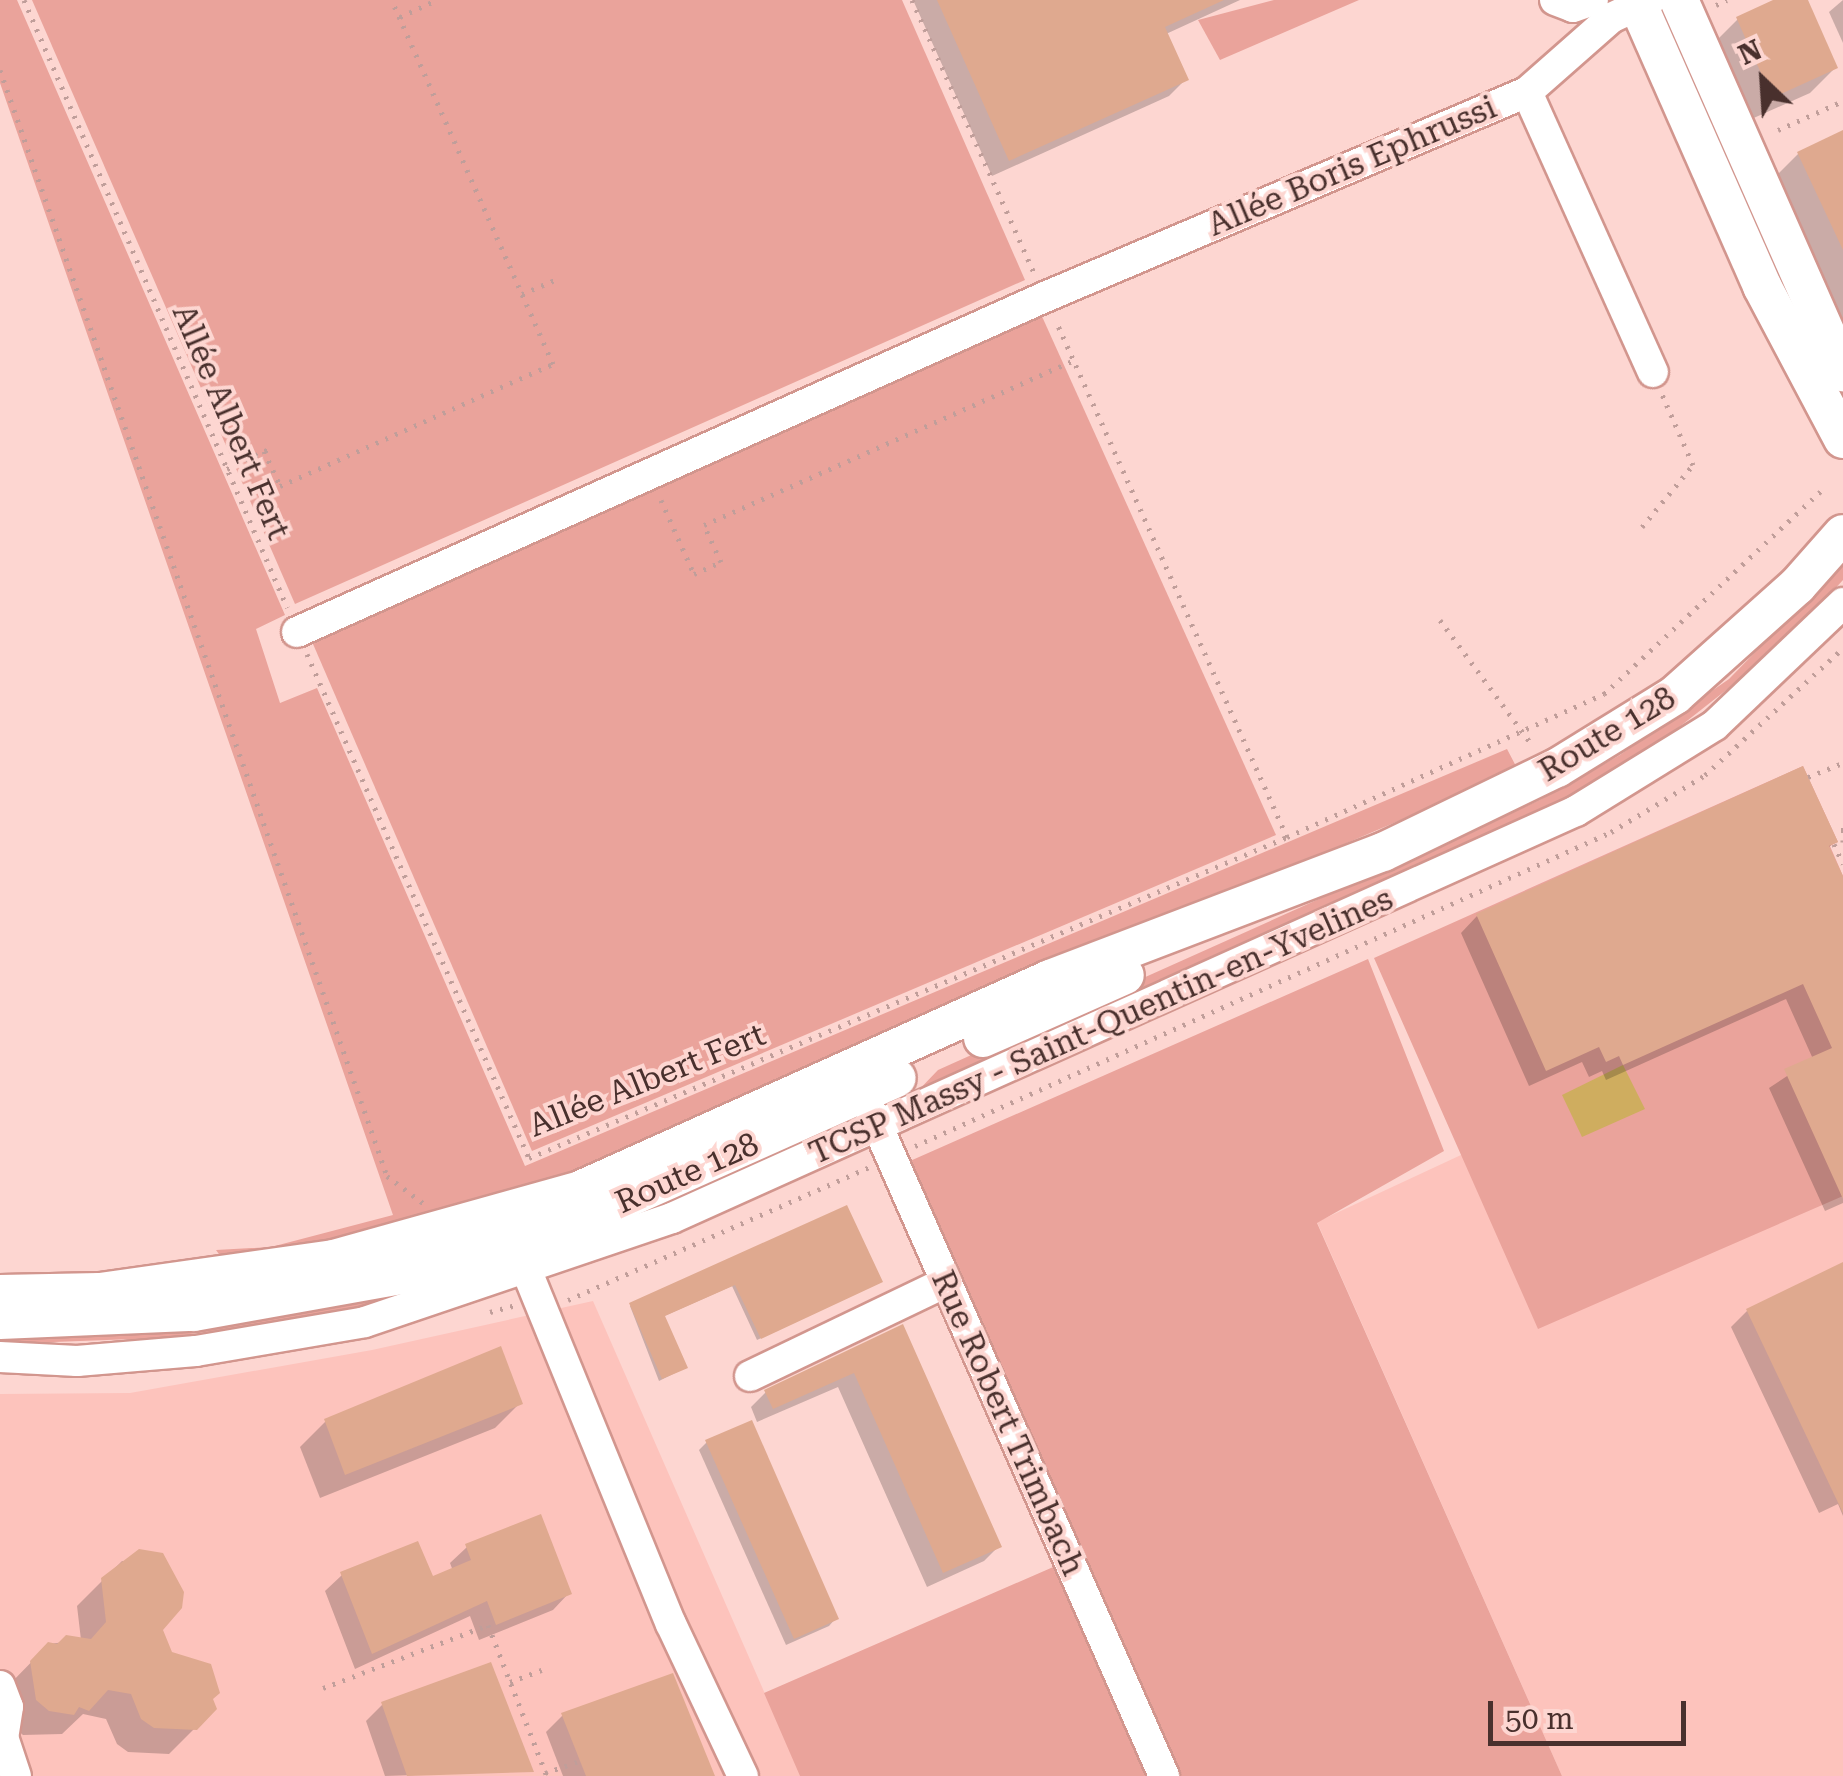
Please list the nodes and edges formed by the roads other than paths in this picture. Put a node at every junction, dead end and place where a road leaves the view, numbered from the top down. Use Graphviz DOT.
graph roads {
  1 [pos="1555,0"];
  2 [pos="1594,0"];
  3 [pos="1679,0"];
  4 [pos="1642,2"];
  5 [pos="1527,92"];
  6 [pos="1653,372"];
  7 [pos="1843,372"];
  8 [pos="1843,439"];
  9 [pos="1843,534"];
  10 [pos="1843,602"];
  11 [pos="298,632"];
  12 [pos="865,1096"];
  13 [pos="516,1243"];
  14 [pos="946,1282"];
  15 [pos="0,1294"];
  16 [pos="0,1320"];
  17 [pos="0,1357"];
  18 [pos="750,1376"];
  19 [pos="0,1686"];
  20 [pos="1,1737"];
  21 [pos="16,1776"];
  22 [pos="743,1776"];
  23 [pos="1164,1776"];
  1 -- 2 [label="street"];
  3 -- 7 [label="main road"];
  4 -- 5 [label="street, Allée Boris Ephrussi"];
  4 -- 8 [label="main road"];
  5 -- 6 [label="street"];
  5 -- 11 [label="street, Allée Boris Ephrussi"];
  9 -- 12 [label="main road, Route 128"];
  10 -- 12 [label="street, TCSP Massy - Saint-Quentin-en-Yvelines"];
  12 -- 13 [label="main road, Route 128"];
  12 -- 14 [label="street, Rue Robert Trimbach"];
  13 -- 15 [label="main road, Route 128"];
  13 -- 16 [label="main road, Route 128"];
  13 -- 17 [label="street"];
  13 -- 22 [label="street"];
  14 -- 18 [label="street"];
  14 -- 23 [label="street, Rue Robert Trimbach"];
  19 -- 20 [label="street"];
  20 -- 21 [label="street"];
}
